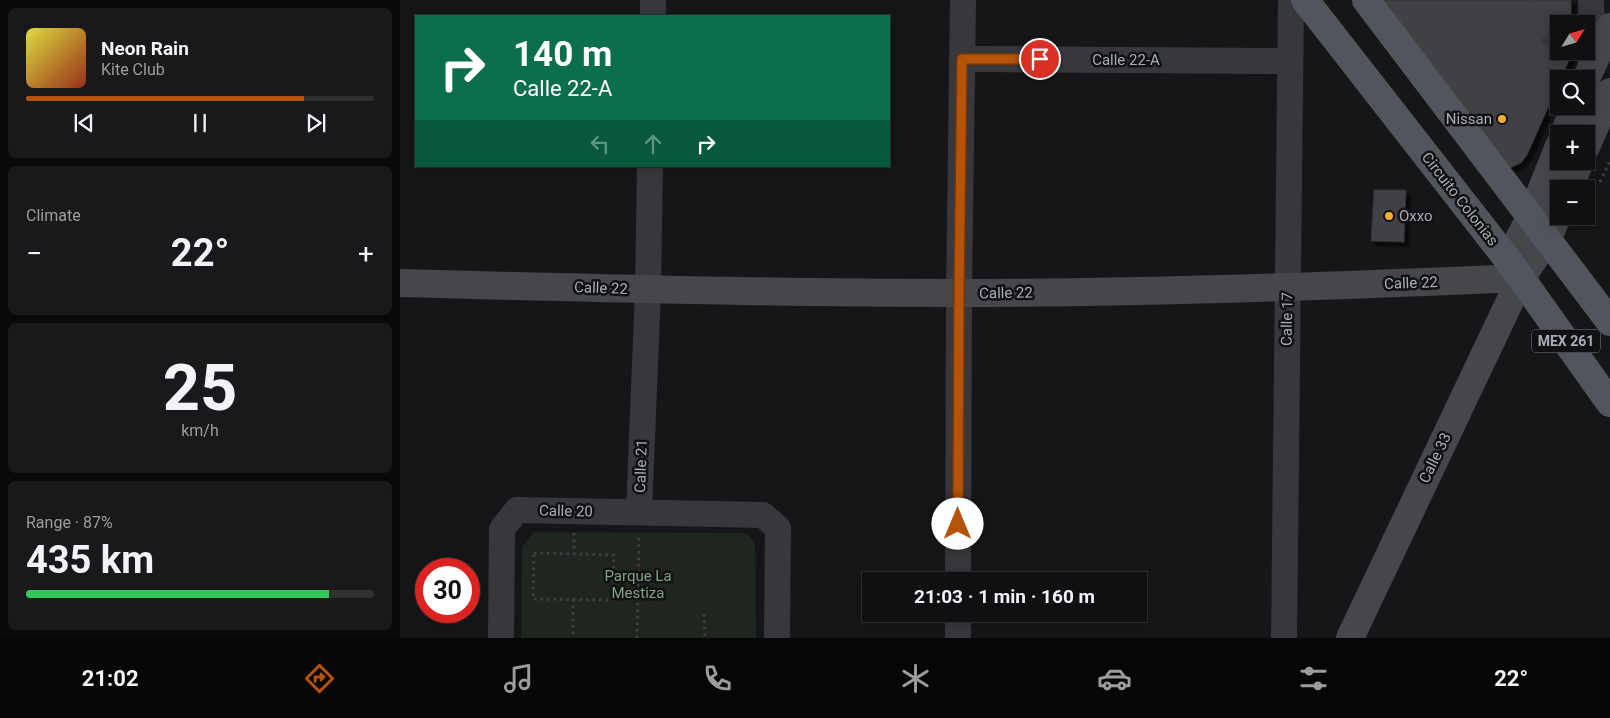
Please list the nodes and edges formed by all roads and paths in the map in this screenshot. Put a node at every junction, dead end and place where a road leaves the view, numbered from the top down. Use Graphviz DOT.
graph roads {
  1 [pos="653,0"];
  2 [pos="963,0"];
  3 [pos="1290,0"];
  4 [pos="1305,0"];
  5 [pos="1366,0"];
  6 [pos="1531,0"];
  7 [pos="1591,0"];
  8 [pos="653,15"];
  9 [pos="1549,27"];
  10 [pos="1610,27"];
  11 [pos="1443,32"];
  12 [pos="1433,40"];
  13 [pos="962,59"];
  14 [pos="1290,61"];
  15 [pos="1583,64"];
  16 [pos="1610,92"];
  17 [pos="1595,126"];
  18 [pos="650,167"];
  19 [pos="1550,168"];
  20 [pos="1530,218"];
  21 [pos="1553,225"];
  22 [pos="1547,240"];
  23 [pos="1514,269"];
  24 [pos="400,283"];
  25 [pos="1287,288"];
  26 [pos="648,290"];
  27 [pos="959,293"];
  28 [pos="1610,322"];
  29 [pos="1610,403"];
  30 [pos="639,521"];
  31 [pos="574,528"];
  32 [pos="574,554"];
  33 [pos="958,572"];
  34 [pos="573,599"];
  35 [pos="704,614"];
  36 [pos="958,622"];
  37 [pos="501,638"];
  38 [pos="574,638"];
  39 [pos="637,638"];
  40 [pos="705,638"];
  41 [pos="777,638"];
  42 [pos="958,638"];
  43 [pos="1284,638"];
  44 [pos="1350,638"];
  1 -- 8 [label="street"];
  2 -- 13 [label="street"];
  3 -- 14 [label="street, Calle 17"];
  4 -- 23 [label="main road, Circuito Colonias / MEX 261"];
  5 -- 20 [label="main road, MEX 261"];
  6 -- 9 [label="path"];
  7 -- 15 [label="street"];
  10 -- 15 [label="street"];
  11 -- 12 [label="path"];
  13 -- 14 [label="street, Calle 22-A"];
  13 -- 27 [label="street"];
  14 -- 25 [label="street, Calle 17"];
  16 -- 17 [label="street"];
  18 -- 26 [label="street, Calle 21"];
  19 -- 20 [label="street"];
  20 -- 22 [label="main road, MEX 261"];
  20 -- 23 [label="street"];
  21 -- 22 [label="street"];
  22 -- 23 [label="street"];
  22 -- 28 [label="main road, MEX 261"];
  23 -- 25 [label="street, Calle 22"];
  23 -- 29 [label="main road, Circuito Colonias / MEX 261"];
  23 -- 44 [label="street, Calle 33"];
  24 -- 26 [label="street, Calle 22"];
  25 -- 27 [label="street, Calle 22"];
  25 -- 43 [label="street, Calle 17"];
  26 -- 27 [label="street, Calle 22"];
  26 -- 30 [label="street, Calle 21"];
  27 -- 33 [label="street"];
  30 -- 37 [label="street, Calle 20"];
  30 -- 39 [label="path"];
  30 -- 41 [label="street, Calle 21"];
  31 -- 32 [label="path"];
  32 -- 34 [label="path"];
  32 -- 34 [label="path"];
  34 -- 38 [label="path"];
  35 -- 40 [label="path"];
  36 -- 42 [label="street"];
}
